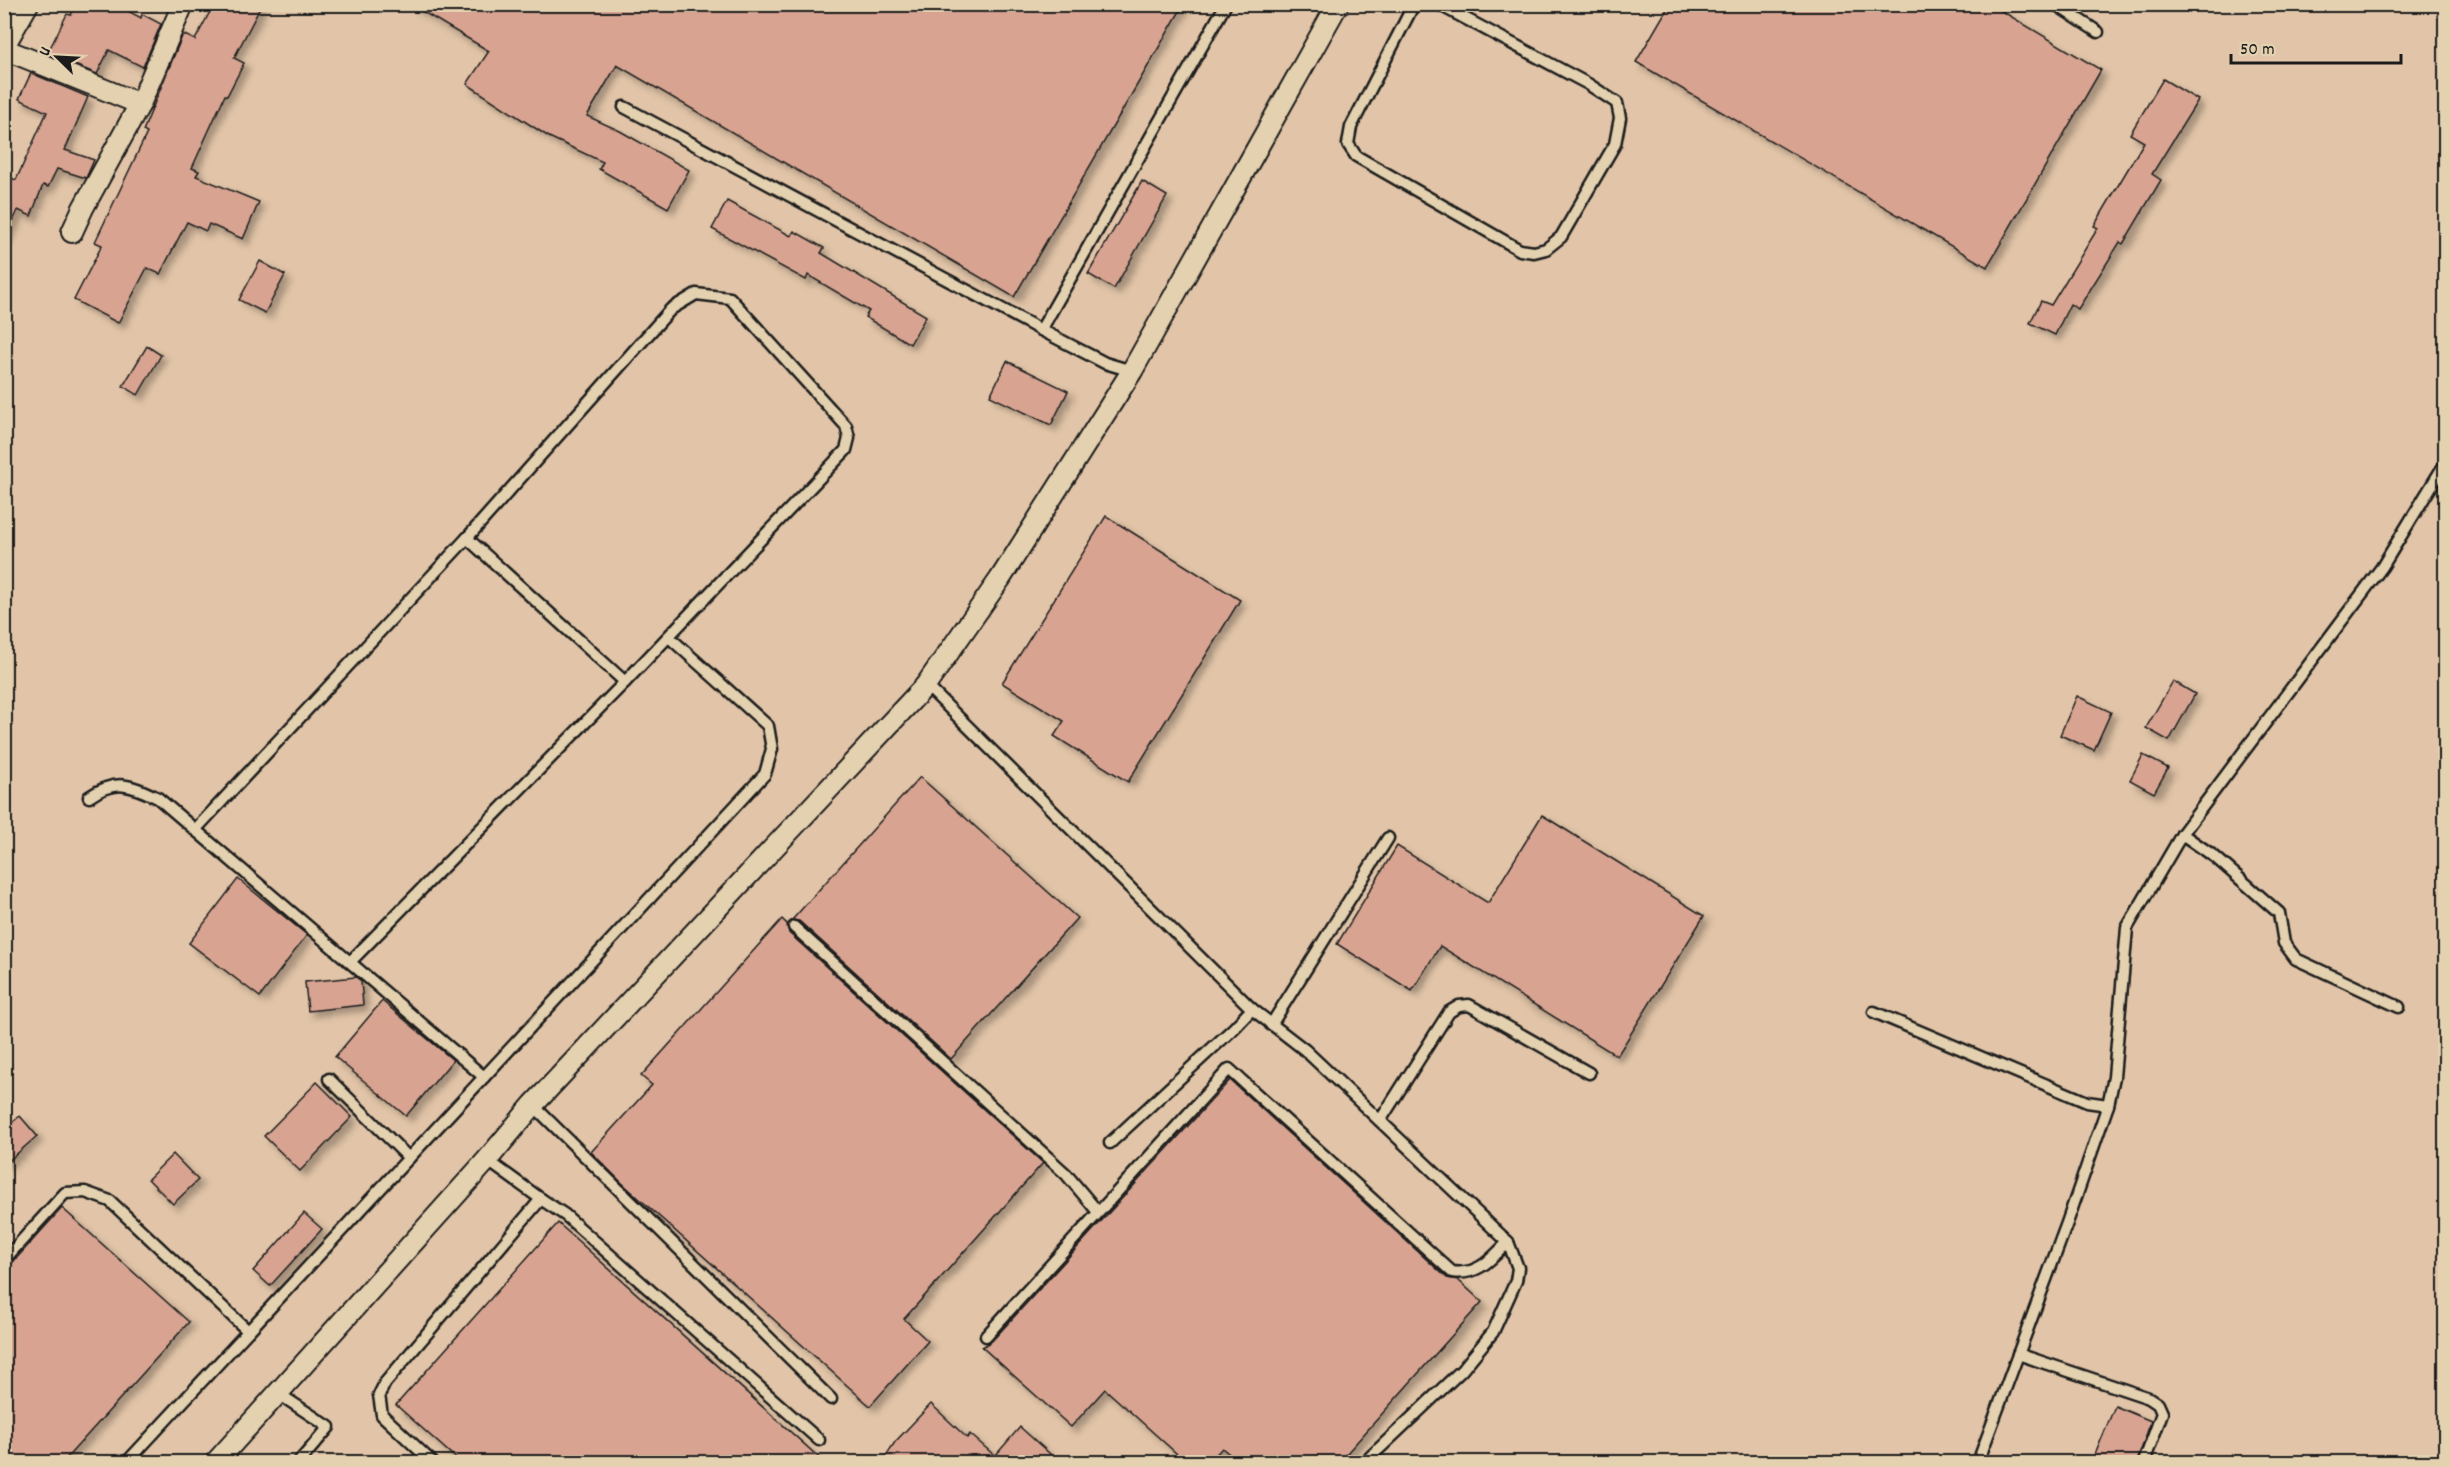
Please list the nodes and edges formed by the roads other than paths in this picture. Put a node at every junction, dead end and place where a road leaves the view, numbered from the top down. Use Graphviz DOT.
graph roads {
  1 [pos="28,4"];
  2 [pos="1226,4"];
  3 [pos="1338,4"];
  4 [pos="1414,4"];
  5 [pos="1438,4"];
  6 [pos="2055,4"];
  7 [pos="175,7"];
  8 [pos="2098,32"];
  9 [pos="4,48"];
  10 [pos="140,104"];
  11 [pos="624,108"];
  12 [pos="72,232"];
  13 [pos="1041,330"];
  14 [pos="1132,372"];
  15 [pos="2445,462"];
  16 [pos="467,538"];
  17 [pos="669,638"];
  18 [pos="625,682"];
  19 [pos="926,685"];
  20 [pos="88,797"];
  21 [pos="195,830"];
  22 [pos="2182,834"];
  23 [pos="1388,838"];
  24 [pos="794,927"];
  25 [pos="350,962"];
  26 [pos="2399,1007"];
  27 [pos="1252,1008"];
  28 [pos="1874,1012"];
  29 [pos="1271,1025"];
  30 [pos="1589,1073"];
  31 [pos="484,1077"];
  32 [pos="329,1078"];
  33 [pos="533,1105"];
  34 [pos="2108,1105"];
  35 [pos="1380,1121"];
  36 [pos="1110,1143"];
  37 [pos="409,1158"];
  38 [pos="487,1160"];
  39 [pos="541,1199"];
  40 [pos="1098,1212"];
  41 [pos="1508,1242"];
  42 [pos="4,1260"];
  43 [pos="248,1331"];
  44 [pos="986,1336"];
  45 [pos="2018,1354"];
  46 [pos="279,1394"];
  47 [pos="831,1399"];
  48 [pos="819,1440"];
  49 [pos="127,1462"];
  50 [pos="216,1462"];
  51 [pos="299,1462"];
  52 [pos="432,1462"];
  53 [pos="1365,1462"];
  54 [pos="1978,1462"];
  55 [pos="2144,1462"];
  1 -- 9 [label="street"];
  2 -- 13 [label="lane"];
  3 -- 14 [label="street"];
  4 -- 5 [label="lane"];
  6 -- 8 [label="lane"];
  7 -- 10 [label="street"];
  9 -- 10 [label="street"];
  10 -- 12 [label="street"];
  11 -- 13 [label="lane"];
  13 -- 14 [label="lane"];
  14 -- 19 [label="street"];
  15 -- 22 [label="lane"];
  16 -- 17 [label="lane"];
  16 -- 18 [label="lane"];
  16 -- 21 [label="lane"];
  17 -- 18 [label="lane"];
  17 -- 31 [label="lane"];
  18 -- 25 [label="lane"];
  19 -- 27 [label="lane"];
  19 -- 33 [label="street"];
  20 -- 21 [label="lane"];
  21 -- 25 [label="lane"];
  22 -- 26 [label="lane"];
  22 -- 34 [label="lane"];
  23 -- 29 [label="lane"];
  24 -- 40 [label="lane"];
  25 -- 31 [label="lane"];
  27 -- 29 [label="lane"];
  27 -- 36 [label="lane"];
  28 -- 34 [label="lane"];
  29 -- 35 [label="lane"];
  30 -- 35 [label="lane"];
  31 -- 37 [label="lane"];
  32 -- 37 [label="lane"];
  33 -- 38 [label="street"];
  33 -- 47 [label="lane"];
  34 -- 45 [label="lane"];
  35 -- 41 [label="lane"];
  37 -- 43 [label="lane"];
  38 -- 39 [label="lane"];
  38 -- 46 [label="street"];
  39 -- 48 [label="lane"];
  39 -- 52 [label="lane"];
  40 -- 41 [label="lane"];
  40 -- 44 [label="lane"];
  41 -- 53 [label="lane"];
  42 -- 43 [label="lane"];
  43 -- 49 [label="lane"];
  45 -- 54 [label="lane"];
  45 -- 55 [label="lane"];
  46 -- 50 [label="street"];
  46 -- 51 [label="lane"];
}
